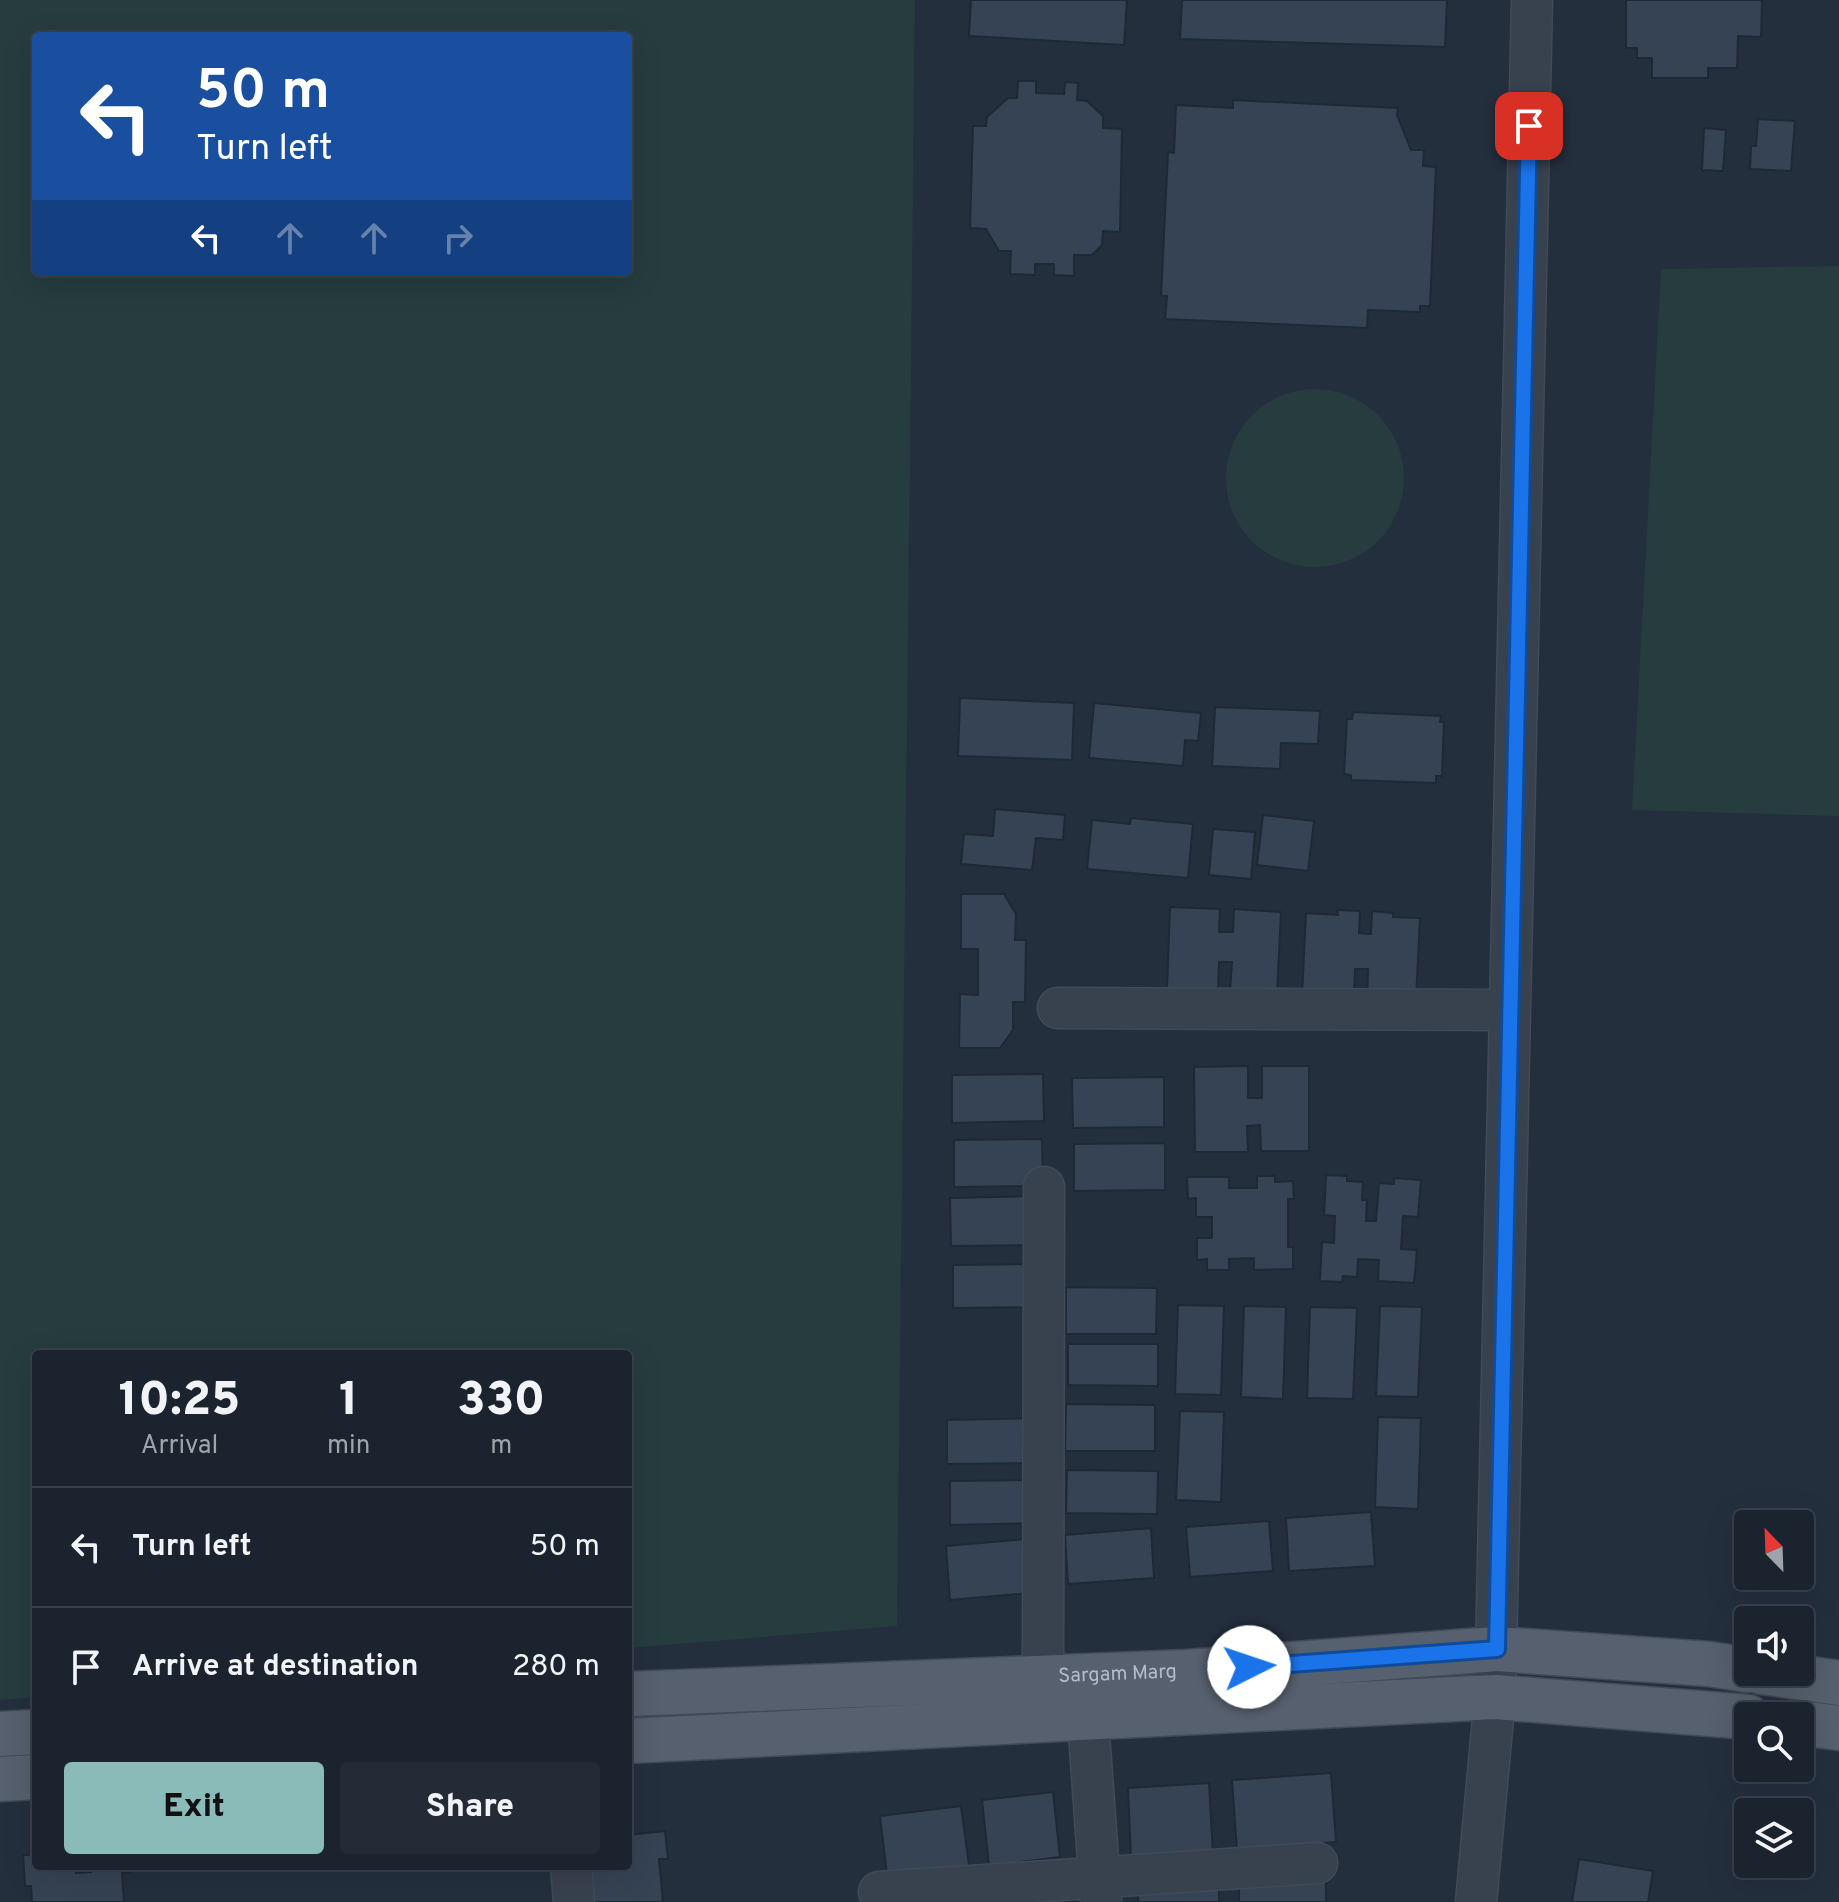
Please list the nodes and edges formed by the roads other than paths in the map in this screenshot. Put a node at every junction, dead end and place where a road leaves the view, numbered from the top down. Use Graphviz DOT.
graph roads {
  1 [pos="1532,0"];
  2 [pos="1058,1008"];
  3 [pos="1510,1010"];
  4 [pos="1044,1187"];
  5 [pos="1497,1649"];
  6 [pos="1734,1668"];
  7 [pos="1043,1677"];
  8 [pos="1814,1679"];
  9 [pos="1839,1683"];
  10 [pos="632,1694"];
  11 [pos="1495,1697"];
  12 [pos="1734,1716"];
  13 [pos="1088,1719"];
  14 [pos="1814,1725"];
  15 [pos="1839,1728"];
  16 [pos="32,1732"];
  17 [pos="0,1734"];
  18 [pos="632,1741"];
  19 [pos="32,1777"];
  20 [pos="0,1779"];
  21 [pos="1317,1863"];
  22 [pos="571,1870"];
  23 [pos="1100,1890"];
  24 [pos="879,1892"];
  25 [pos="574,1902"];
  26 [pos="1476,1902"];
  1 -- 3 [label="street"];
  2 -- 3 [label="street"];
  3 -- 5 [label="street"];
  4 -- 7 [label="street"];
  5 -- 6 [label="main road, Sargam Marg"];
  5 -- 7 [label="main road, Sargam Marg"];
  5 -- 11 [label="street"];
  7 -- 10 [label="main road, Sargam Marg"];
  8 -- 9 [label="main road"];
  11 -- 12 [label="main road"];
  11 -- 13 [label="main road"];
  11 -- 26 [label="street"];
  13 -- 18 [label="main road"];
  13 -- 23 [label="street"];
  14 -- 15 [label="main road"];
  16 -- 17 [label="main road"];
  19 -- 20 [label="main road"];
  21 -- 23 [label="street"];
  22 -- 25 [label="street"];
  23 -- 24 [label="street"];
}
